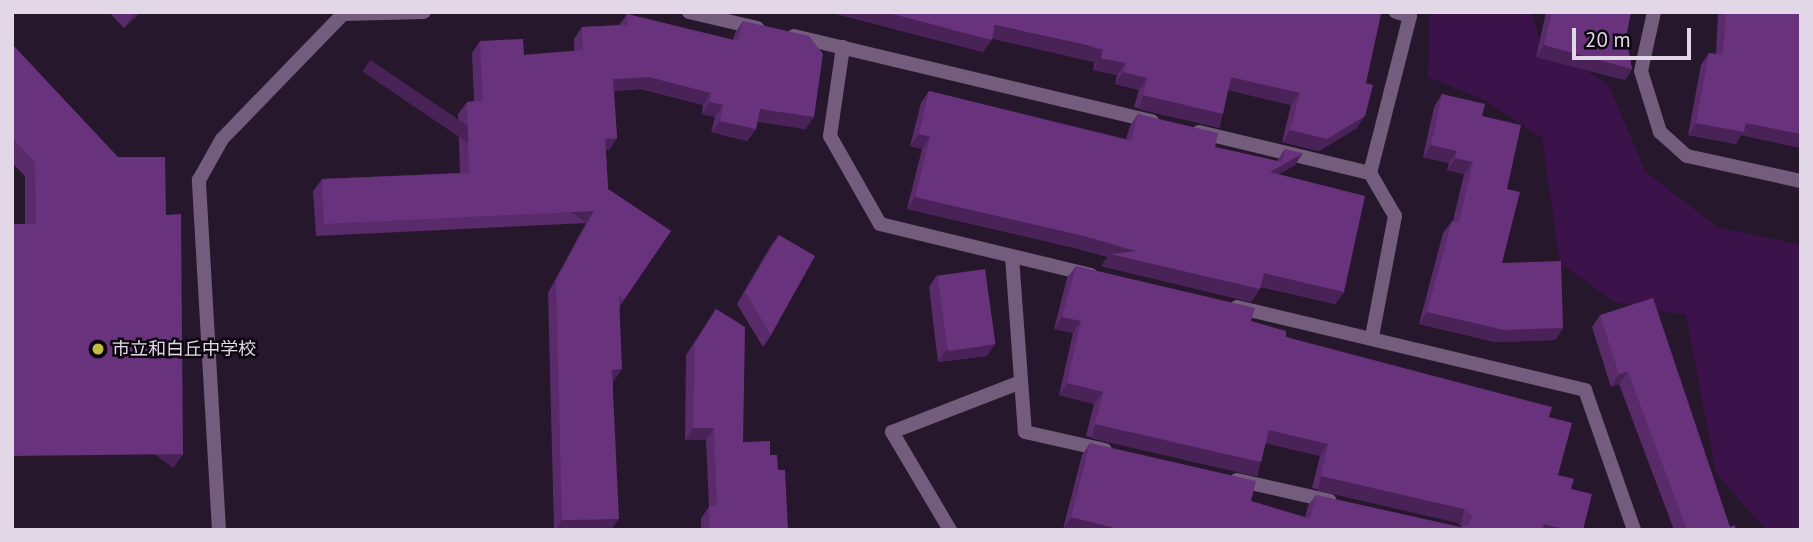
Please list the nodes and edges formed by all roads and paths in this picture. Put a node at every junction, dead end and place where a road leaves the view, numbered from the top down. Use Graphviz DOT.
graph roads {
  1 [pos="424,12"];
  2 [pos="689,12"];
  3 [pos="1396,12"];
  4 [pos="1654,12"];
  5 [pos="344,13"];
  6 [pos="843,47"];
  7 [pos="1370,173"];
  8 [pos="1801,181"];
  9 [pos="1012,257"];
  10 [pos="1106,278"];
  11 [pos="1226,304"];
  12 [pos="1372,337"];
  13 [pos="1021,382"];
  14 [pos="1119,453"];
  15 [pos="1226,478"];
  16 [pos="1347,505"];
  17 [pos="219,530"];
  18 [pos="950,530"];
  19 [pos="1634,530"];
  1 -- 5 [label="street"];
  2 -- 6 [label="street"];
  3 -- 7 [label="street"];
  4 -- 8 [label="street"];
  5 -- 17 [label="street"];
  6 -- 7 [label="street"];
  6 -- 9 [label="street"];
  7 -- 12 [label="street"];
  9 -- 10 [label="street"];
  9 -- 13 [label="street"];
  11 -- 12 [label="street"];
  12 -- 19 [label="street"];
  13 -- 14 [label="street"];
  13 -- 18 [label="street"];
  15 -- 16 [label="street"];
}
